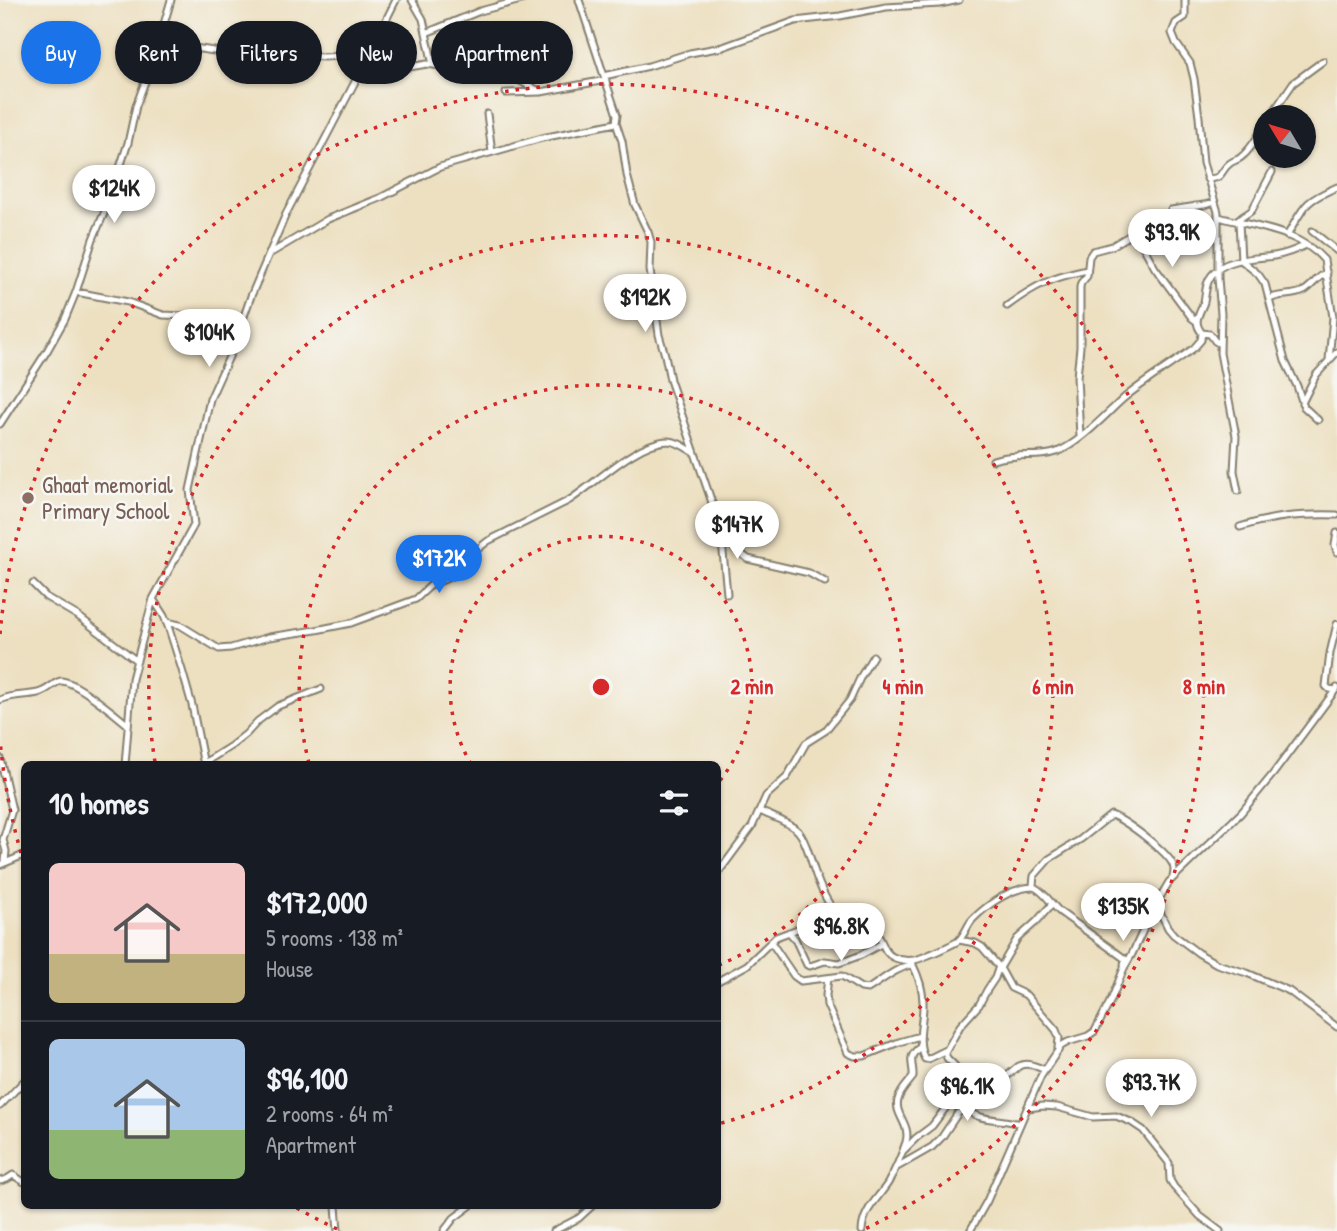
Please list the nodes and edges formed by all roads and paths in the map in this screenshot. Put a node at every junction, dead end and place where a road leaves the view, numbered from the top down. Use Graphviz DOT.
graph roads {
  1 [pos="171,0"];
  2 [pos="396,0"];
  3 [pos="412,0"];
  4 [pos="521,0"];
  5 [pos="579,0"];
  6 [pos="959,0"];
  7 [pos="1185,0"];
  8 [pos="165,21"];
  9 [pos="385,21"];
  10 [pos="426,33"];
  11 [pos="202,49"];
  12 [pos="336,56"];
  13 [pos="431,56"];
  14 [pos="1323,61"];
  15 [pos="605,78"];
  16 [pos="144,84"];
  17 [pos="354,84"];
  18 [pos="526,84"];
  19 [pos="541,92"];
  20 [pos="506,93"];
  21 [pos="1278,105"];
  22 [pos="487,114"];
  23 [pos="616,123"];
  24 [pos="1253,143"];
  25 [pos="492,152"];
  26 [pos="1272,172"];
  27 [pos="1207,179"];
  28 [pos="1337,187"];
  29 [pos="1215,202"];
  30 [pos="1195,206"];
  31 [pos="1171,210"];
  32 [pos="1219,217"];
  33 [pos="1238,222"];
  34 [pos="1312,231"];
  35 [pos="1135,232"];
  36 [pos="1287,236"];
  37 [pos="1306,245"];
  38 [pos="1337,251"];
  39 [pos="270,254"];
  40 [pos="1241,260"];
  41 [pos="1218,270"];
  42 [pos="1087,271"];
  43 [pos="1326,273"];
  44 [pos="76,292"];
  45 [pos="1329,296"];
  46 [pos="1337,298"];
  47 [pos="1270,299"];
  48 [pos="1007,306"];
  49 [pos="1196,321"];
  50 [pos="1202,332"];
  51 [pos="1220,344"];
  52 [pos="233,348"];
  53 [pos="1337,352"];
  54 [pos="1329,360"];
  55 [pos="1303,402"];
  56 [pos="1318,420"];
  57 [pos="0,424"];
  58 [pos="1080,437"];
  59 [pos="694,452"];
  60 [pos="993,460"];
  61 [pos="1238,491"];
  62 [pos="1337,515"];
  63 [pos="1240,527"];
  64 [pos="720,529"];
  65 [pos="1337,533"];
  66 [pos="1337,552"];
  67 [pos="825,582"];
  68 [pos="33,584"];
  69 [pos="727,594"];
  70 [pos="153,599"];
  71 [pos="166,622"];
  72 [pos="1337,624"];
  73 [pos="873,656"];
  74 [pos="137,661"];
  75 [pos="321,689"];
  76 [pos="1336,689"];
  77 [pos="0,700"];
  78 [pos="127,724"];
  79 [pos="0,758"];
  80 [pos="125,761"];
  81 [pos="203,761"];
  82 [pos="208,761"];
  83 [pos="760,811"];
  84 [pos="21,856"];
  85 [pos="3,863"];
  86 [pos="721,869"];
  87 [pos="1173,878"];
  88 [pos="1034,887"];
  89 [pos="1052,904"];
  90 [pos="1154,908"];
  91 [pos="838,914"];
  92 [pos="789,932"];
  93 [pos="959,940"];
  94 [pos="771,942"];
  95 [pos="881,944"];
  96 [pos="912,962"];
  97 [pos="999,967"];
  98 [pos="1124,968"];
  99 [pos="828,978"];
  100 [pos="721,979"];
  101 [pos="1337,1027"];
  102 [pos="920,1037"];
  103 [pos="920,1047"];
  104 [pos="946,1050"];
  105 [pos="1057,1051"];
  106 [pos="1045,1070"];
  107 [pos="21,1084"];
  108 [pos="965,1095"];
  109 [pos="973,1103"];
  110 [pos="0,1106"];
  111 [pos="965,1108"];
  112 [pos="1028,1108"];
  113 [pos="1020,1124"];
  114 [pos="901,1153"];
  115 [pos="894,1169"];
  116 [pos="21,1180"];
  117 [pos="0,1181"];
  118 [pos="336,1209"];
  119 [pos="466,1209"];
  120 [pos="589,1209"];
  121 [pos="338,1231"];
  122 [pos="443,1231"];
  123 [pos="554,1231"];
  124 [pos="862,1231"];
  125 [pos="970,1231"];
  126 [pos="1220,1231"];
  1 -- 8 [label="street"];
  2 -- 9 [label="street"];
  3 -- 10 [label="street"];
  4 -- 10 [label="street"];
  5 -- 15 [label="street"];
  6 -- 15 [label="street"];
  7 -- 27 [label="street"];
  10 -- 13 [label="street"];
  11 -- 12 [label="street"];
  14 -- 21 [label="street"];
  15 -- 19 [label="street"];
  15 -- 23 [label="street"];
  16 -- 44 [label="street"];
  17 -- 39 [label="street"];
  18 -- 19 [label="street"];
  19 -- 20 [label="street"];
  22 -- 25 [label="street"];
  23 -- 25 [label="street"];
  23 -- 59 [label="street"];
  24 -- 27 [label="street"];
  25 -- 39 [label="street"];
  26 -- 33 [label="street"];
  27 -- 29 [label="street"];
  28 -- 36 [label="street"];
  29 -- 30 [label="street"];
  29 -- 32 [label="street"];
  30 -- 31 [label="street"];
  30 -- 35 [label="street"];
  32 -- 33 [label="street"];
  32 -- 41 [label="street"];
  33 -- 36 [label="street"];
  33 -- 40 [label="street"];
  34 -- 38 [label="street"];
  35 -- 42 [label="street"];
  35 -- 49 [label="street"];
  36 -- 37 [label="street"];
  37 -- 40 [label="street"];
  37 -- 43 [label="street"];
  39 -- 52 [label="street"];
  40 -- 41 [label="street"];
  40 -- 47 [label="street"];
  41 -- 49 [label="street"];
  41 -- 51 [label="street"];
  42 -- 48 [label="street"];
  42 -- 58 [label="street"];
  43 -- 45 [label="street"];
  43 -- 47 [label="street"];
  44 -- 52 [label="street"];
  44 -- 57 [label="street"];
  45 -- 46 [label="street"];
  45 -- 54 [label="street"];
  47 -- 55 [label="street"];
  49 -- 50 [label="street"];
  50 -- 51 [label="street"];
  50 -- 58 [label="street"];
  51 -- 61 [label="street"];
  52 -- 70 [label="street"];
  53 -- 54 [label="street"];
  54 -- 55 [label="street"];
  55 -- 56 [label="street"];
  58 -- 60 [label="street"];
  59 -- 64 [label="street"];
  59 -- 71 [label="street"];
  62 -- 63 [label="street"];
  64 -- 67 [label="street"];
  64 -- 69 [label="street"];
  65 -- 66 [label="street"];
  68 -- 74 [label="street"];
  70 -- 71 [label="street"];
  70 -- 74 [label="street"];
  71 -- 81 [label="street"];
  72 -- 76 [label="street"];
  73 -- 83 [label="street"];
  74 -- 78 [label="street"];
  75 -- 82 [label="street"];
  76 -- 87 [label="street"];
  77 -- 78 [label="street"];
  78 -- 80 [label="street"];
  79 -- 85 [label="street"];
  83 -- 86 [label="street"];
  83 -- 91 [label="street"];
  84 -- 85 [label="street"];
  87 -- 88 [label="street"];
  87 -- 90 [label="street"];
  88 -- 89 [label="street"];
  88 -- 93 [label="street"];
  89 -- 97 [label="street"];
  89 -- 98 [label="street"];
  90 -- 98 [label="street"];
  90 -- 101 [label="street"];
  91 -- 92 [label="street"];
  91 -- 95 [label="street"];
  92 -- 94 [label="street"];
  92 -- 95 [label="street"];
  93 -- 96 [label="street"];
  93 -- 97 [label="street"];
  94 -- 99 [label="street"];
  94 -- 100 [label="street"];
  95 -- 96 [label="street"];
  96 -- 99 [label="street"];
  96 -- 102 [label="street"];
  97 -- 104 [label="street"];
  97 -- 105 [label="street"];
  98 -- 105 [label="street"];
  99 -- 102 [label="street"];
  102 -- 103 [label="street"];
  103 -- 104 [label="street"];
  103 -- 114 [label="street"];
  104 -- 108 [label="street"];
  105 -- 106 [label="street"];
  106 -- 109 [label="street"];
  106 -- 112 [label="street"];
  107 -- 110 [label="street"];
  108 -- 109 [label="street"];
  108 -- 114 [label="street"];
  109 -- 111 [label="street"];
  111 -- 113 [label="street"];
  111 -- 115 [label="street"];
  112 -- 113 [label="street"];
  112 -- 126 [label="street"];
  113 -- 125 [label="street"];
  114 -- 115 [label="street"];
  115 -- 124 [label="street"];
  116 -- 117 [label="street"];
  118 -- 121 [label="street"];
  119 -- 122 [label="street"];
  120 -- 123 [label="street"];
}
